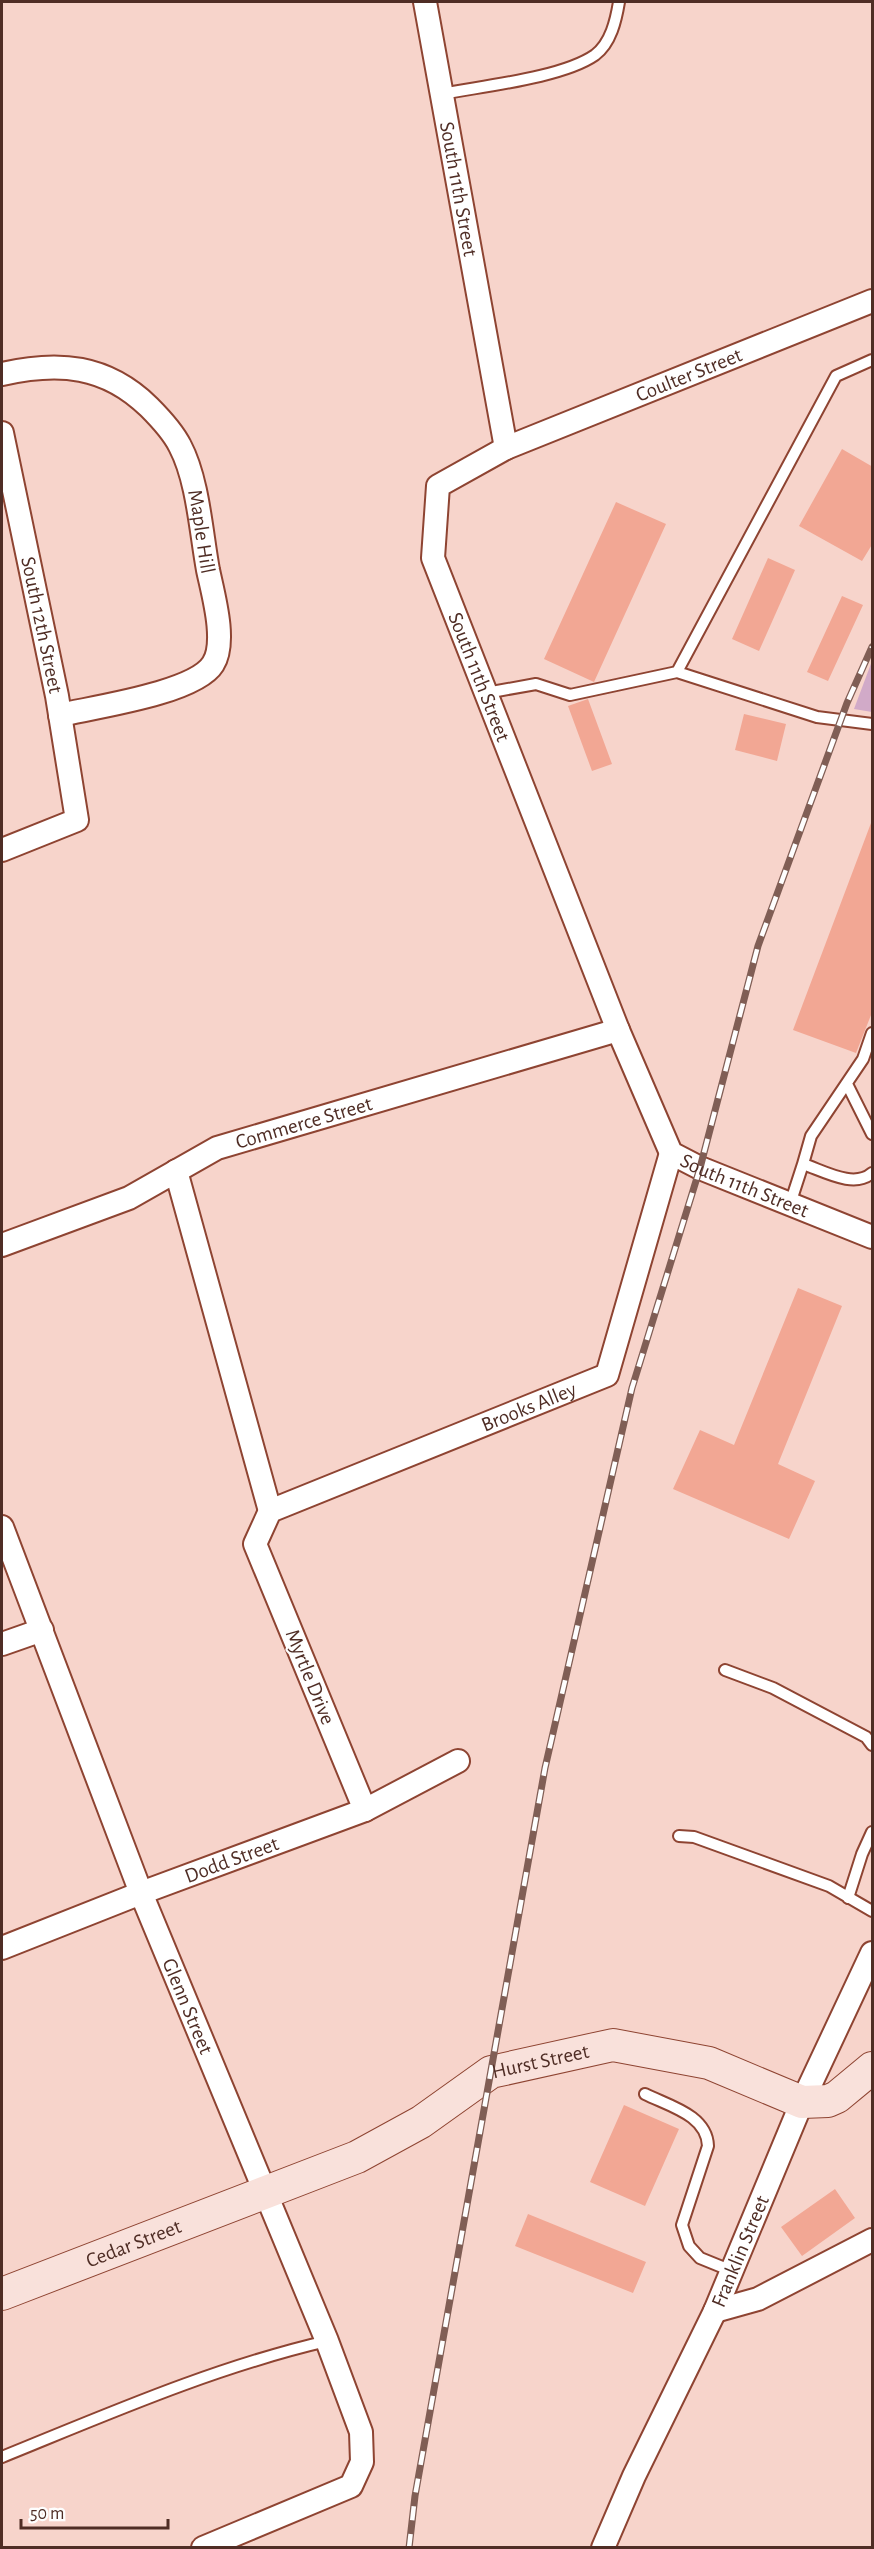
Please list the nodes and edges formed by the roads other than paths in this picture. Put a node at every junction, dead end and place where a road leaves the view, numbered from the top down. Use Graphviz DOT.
graph roads {
  1 [pos="425,2"];
  2 [pos="619,2"];
  3 [pos="442,94"];
  4 [pos="873,301"];
  5 [pos="873,360"];
  6 [pos="2,374"];
  7 [pos="2,433"];
  8 [pos="506,448"];
  9 [pos="677,672"];
  10 [pos="486,693"];
  11 [pos="60,715"];
  12 [pos="873,724"];
  13 [pos="2,850"];
  14 [pos="618,1030"];
  15 [pos="873,1033"];
  16 [pos="847,1084"];
  17 [pos="873,1134"];
  18 [pos="671,1153"];
  19 [pos="803,1164"];
  20 [pos="176,1172"];
  21 [pos="873,1173"];
  22 [pos="790,1204"];
  23 [pos="872,1235"];
  24 [pos="2,1245"];
  25 [pos="270,1511"];
  26 [pos="2,1527"];
  27 [pos="42,1629"];
  28 [pos="2,1644"];
  29 [pos="725,1670"];
  30 [pos="873,1745"];
  31 [pos="458,1761"];
  32 [pos="365,1810"];
  33 [pos="873,1832"];
  34 [pos="679,1836"];
  35 [pos="141,1893"];
  36 [pos="848,1898"];
  37 [pos="873,1911"];
  38 [pos="2,1948"];
  39 [pos="873,1953"];
  40 [pos="873,2068"];
  41 [pos="645,2094"];
  42 [pos="802,2102"];
  43 [pos="265,2193"];
  44 [pos="873,2240"];
  45 [pos="732,2271"];
  46 [pos="2,2294"];
  47 [pos="715,2311"];
  48 [pos="327,2341"];
  49 [pos="2,2457"];
  50 [pos="203,2547"];
  51 [pos="603,2547"];
  1 -- 3 [label="street, South 11th Street"];
  2 -- 3 [label="lane"];
  3 -- 8 [label="street, South 11th Street"];
  4 -- 8 [label="street, Coulter Street"];
  5 -- 9 [label="lane"];
  6 -- 11 [label="street, Maple Hill"];
  7 -- 11 [label="street, South 12th Street"];
  8 -- 10 [label="street, South 11th Street"];
  9 -- 10 [label="lane"];
  9 -- 12 [label="lane"];
  10 -- 14 [label="street, South 11th Street"];
  11 -- 13 [label="street, South 12th Street"];
  14 -- 18 [label="street, South 11th Street"];
  14 -- 20 [label="street, Commerce Street"];
  15 -- 16 [label="lane"];
  16 -- 17 [label="lane"];
  16 -- 19 [label="lane"];
  18 -- 22 [label="street, South 11th Street"];
  18 -- 25 [label="street, Brooks Alley"];
  19 -- 21 [label="lane"];
  19 -- 22 [label="lane"];
  20 -- 24 [label="street, Commerce Street"];
  20 -- 25 [label="street"];
  22 -- 23 [label="street, South 11th Street"];
  25 -- 32 [label="street, Myrtle Drive"];
  26 -- 27 [label="street, Glenn Street"];
  27 -- 28 [label="street"];
  27 -- 35 [label="street, Glenn Street"];
  29 -- 30 [label="lane"];
  31 -- 32 [label="street, Dodd Street"];
  32 -- 35 [label="street, Dodd Street"];
  33 -- 36 [label="lane"];
  34 -- 36 [label="lane"];
  35 -- 38 [label="street, Dodd Street"];
  35 -- 43 [label="street, Glenn Street"];
  36 -- 37 [label="lane"];
  39 -- 42 [label="street, Franklin Street"];
  40 -- 42 [label="street"];
  41 -- 45 [label="lane"];
  42 -- 43 [label="street, Hurst Street"];
  42 -- 45 [label="street, Franklin Street"];
  43 -- 46 [label="street, Cedar Street"];
  43 -- 48 [label="street, Glenn Street"];
  44 -- 47 [label="street"];
  45 -- 47 [label="street, Franklin Street"];
  47 -- 51 [label="street, Franklin Street"];
  48 -- 49 [label="lane"];
  48 -- 50 [label="street, Glenn Street"];
}
